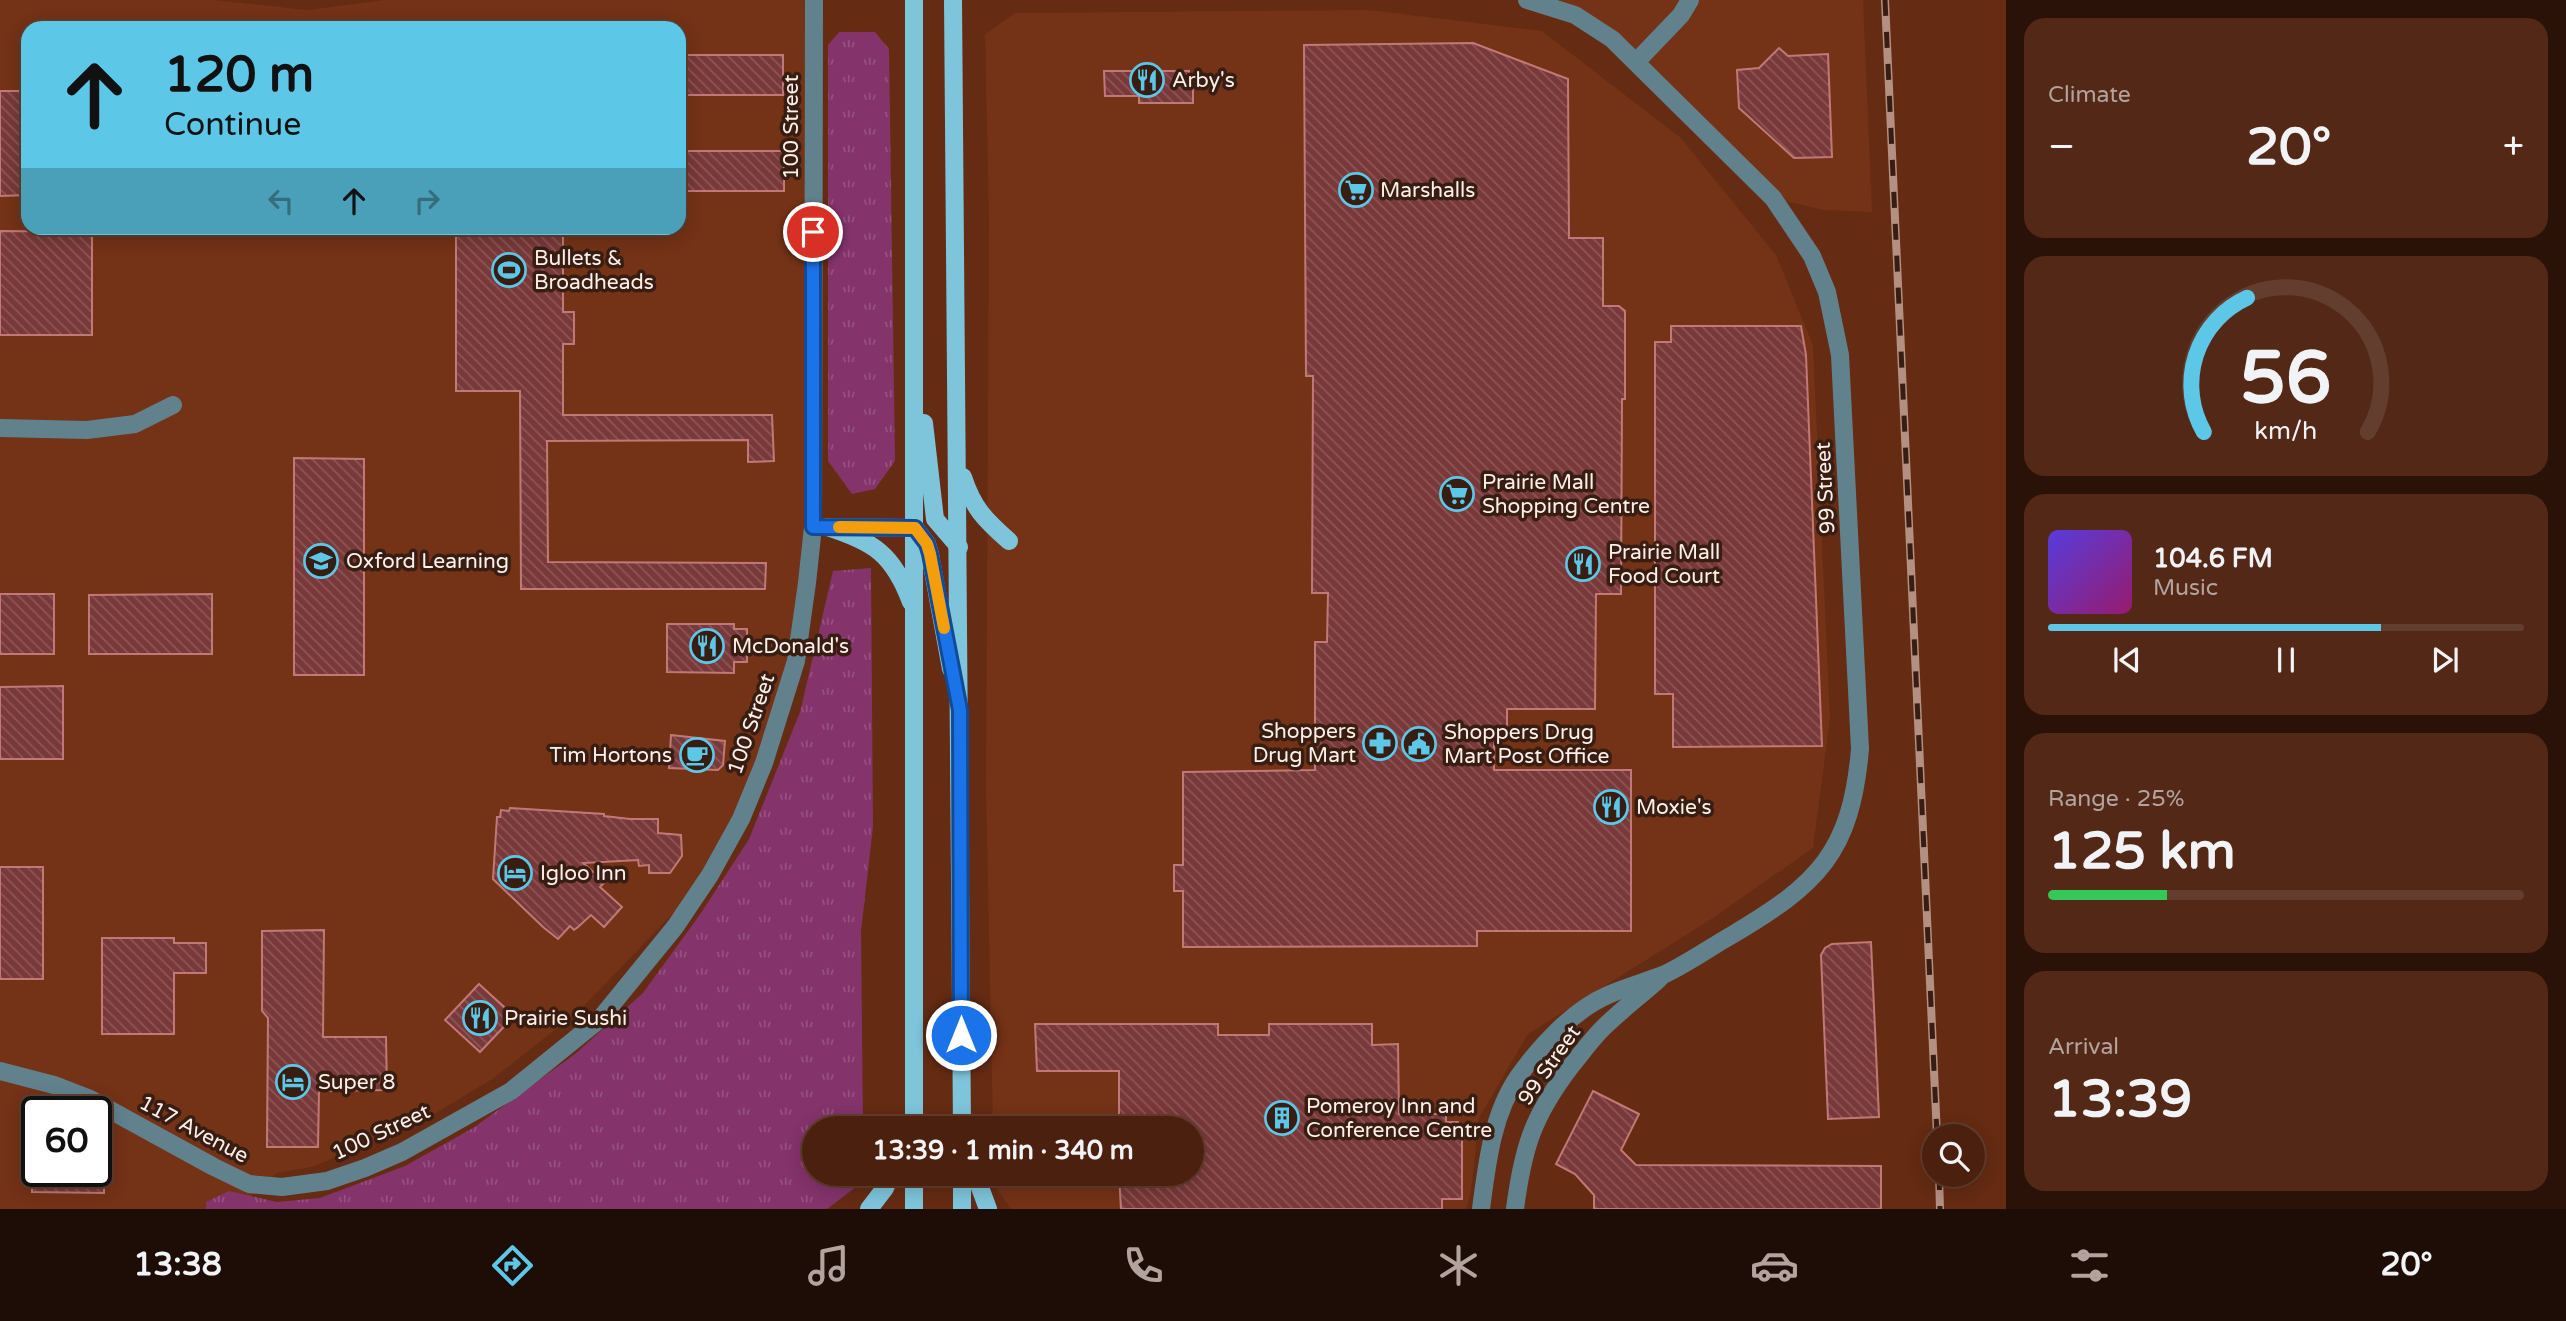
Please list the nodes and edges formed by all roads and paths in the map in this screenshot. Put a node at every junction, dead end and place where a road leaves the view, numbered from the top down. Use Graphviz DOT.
graph roads {
  1 [pos="814,0"];
  2 [pos="914,0"];
  3 [pos="953,0"];
  4 [pos="1527,0"];
  5 [pos="1690,0"];
  6 [pos="1637,61"];
  7 [pos="914,346"];
  8 [pos="173,405"];
  9 [pos="0,428"];
  10 [pos="958,465"];
  11 [pos="820,527"];
  12 [pos="915,528"];
  13 [pos="1009,541"];
  14 [pos="959,547"];
  15 [pos="913,608"];
  16 [pos="960,710"];
  17 [pos="1665,974"];
  18 [pos="0,1071"];
  19 [pos="915,1075"];
  20 [pos="904,1116"];
  21 [pos="914,1116"];
  22 [pos="962,1116"];
  23 [pos="249,1184"];
  24 [pos="886,1186"];
  25 [pos="914,1186"];
  26 [pos="962,1186"];
  27 [pos="979,1186"];
  28 [pos="869,1209"];
  29 [pos="914,1209"];
  30 [pos="962,1209"];
  31 [pos="988,1209"];
  32 [pos="1481,1209"];
  33 [pos="1516,1209"];
  1 -- 11 [label="street, 100 Street"];
  2 -- 7 [label="main road"];
  3 -- 10 [label="main road"];
  4 -- 6 [label="street, 99 Street"];
  5 -- 6 [label="street"];
  6 -- 17 [label="street, 99 Street"];
  7 -- 12 [label="main road"];
  7 -- 14 [label="main road"];
  8 -- 9 [label="street"];
  10 -- 13 [label="main road"];
  10 -- 14 [label="main road"];
  11 -- 12 [label="street"];
  11 -- 15 [label="main road"];
  11 -- 23 [label="street, 100 Street"];
  12 -- 15 [label="main road"];
  12 -- 16 [label="main road"];
  14 -- 16 [label="main road"];
  15 -- 19 [label="main road"];
  16 -- 22 [label="main road"];
  17 -- 32 [label="street, 99 Street"];
  17 -- 33 [label="street, 99 Street"];
  18 -- 23 [label="street, 117 Avenue"];
  19 -- 20 [label="main road"];
  19 -- 21 [label="main road"];
  24 -- 28 [label="main road"];
  25 -- 29 [label="main road"];
  26 -- 30 [label="main road"];
  27 -- 31 [label="main road"];
}
